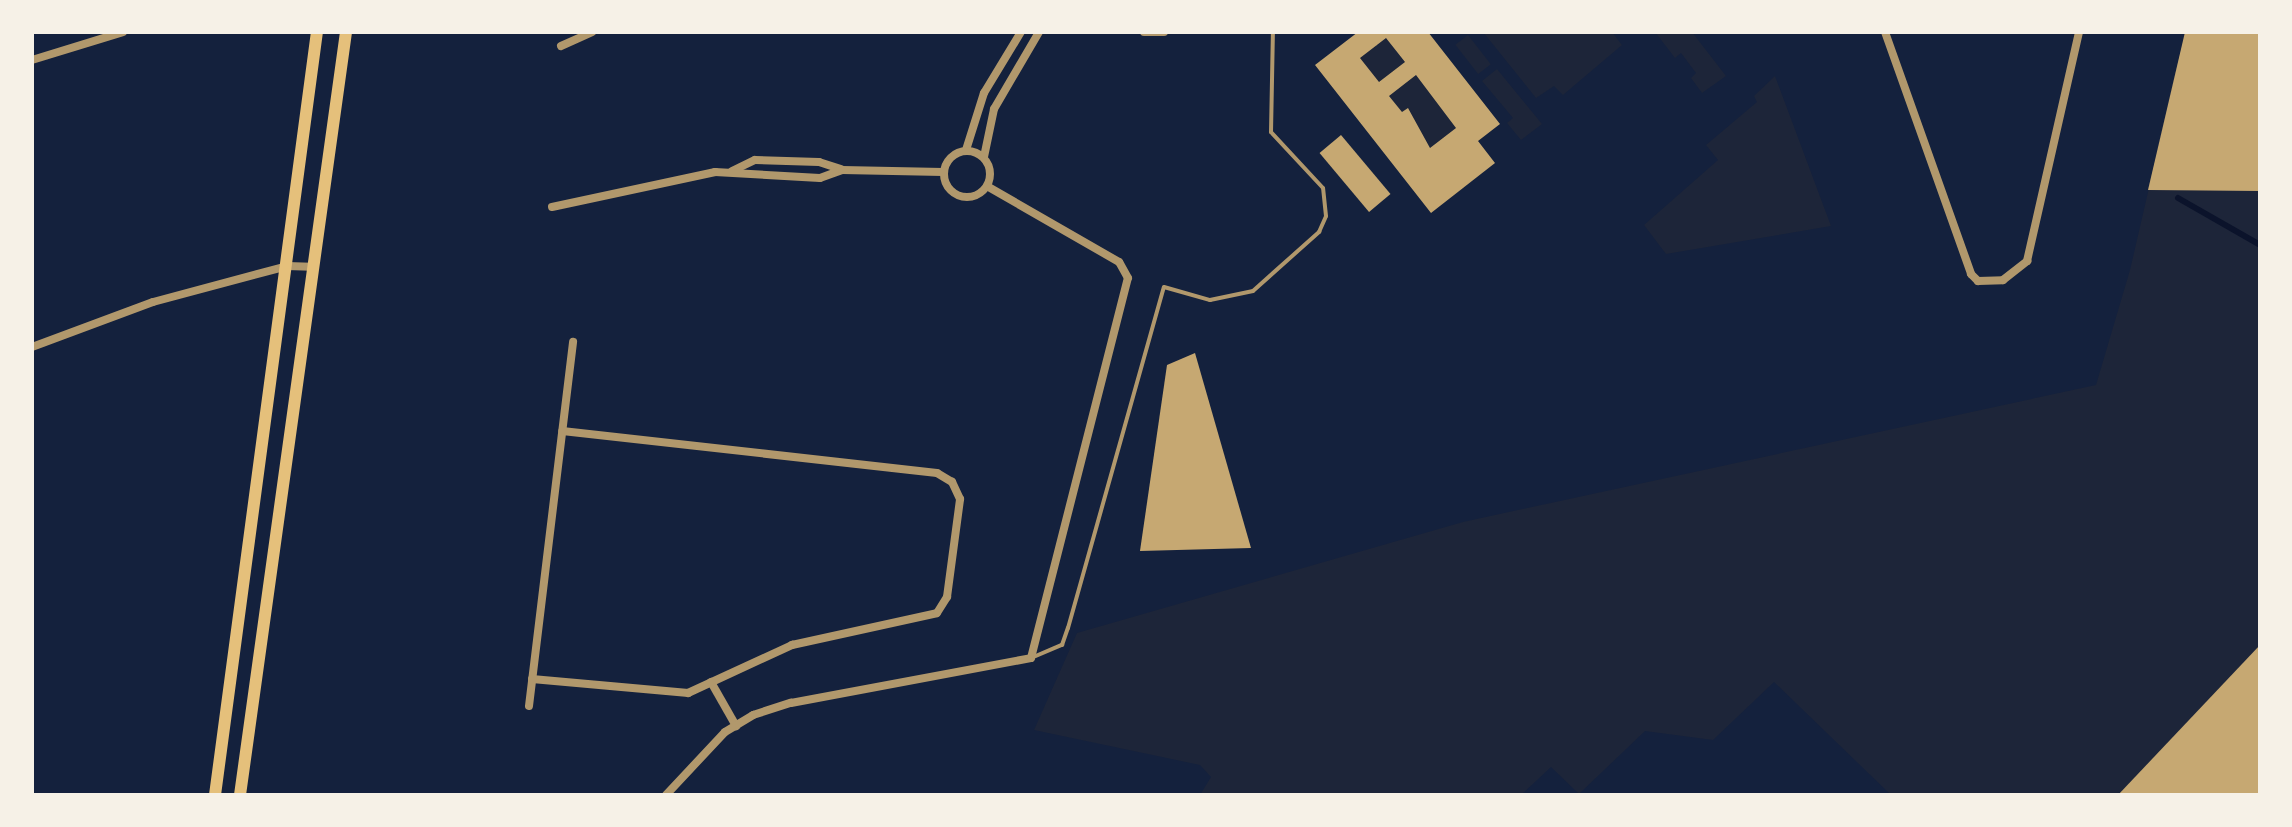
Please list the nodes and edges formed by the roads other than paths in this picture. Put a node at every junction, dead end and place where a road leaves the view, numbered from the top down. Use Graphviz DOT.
graph roads {
  1 [pos="123,32"];
  2 [pos="317,32"];
  3 [pos="346,32"];
  4 [pos="592,32"];
  5 [pos="1021,32"];
  6 [pos="1039,32"];
  7 [pos="1144,32"];
  8 [pos="1164,32"];
  9 [pos="1273,32"];
  10 [pos="1885,32"];
  11 [pos="2079,32"];
  12 [pos="561,46"];
  13 [pos="32,60"];
  14 [pos="966,150"];
  15 [pos="984,157"];
  16 [pos="842,170"];
  17 [pos="732,171"];
  18 [pos="943,172"];
  19 [pos="987,186"];
  20 [pos="552,207"];
  21 [pos="287,266"];
  22 [pos="311,267"];
  23 [pos="573,342"];
  24 [pos="32,347"];
  25 [pos="562,431"];
  26 [pos="1031,658"];
  27 [pos="532,679"];
  28 [pos="711,682"];
  29 [pos="529,706"];
  30 [pos="736,726"];
  31 [pos="215,795"];
  32 [pos="240,795"];
  33 [pos="666,795"];
  1 -- 13 [label="street"];
  2 -- 21 [label="main road"];
  3 -- 22 [label="main road"];
  4 -- 12 [label="street"];
  5 -- 14 [label="street"];
  6 -- 15 [label="street"];
  7 -- 8 [label="street"];
  9 -- 26 [label="lane"];
  10 -- 11 [label="street"];
  14 -- 15 [label="street"];
  14 -- 18 [label="street"];
  15 -- 19 [label="street"];
  16 -- 17 [label="street"];
  16 -- 17 [label="street"];
  16 -- 18 [label="street"];
  17 -- 20 [label="street"];
  18 -- 19 [label="street"];
  19 -- 26 [label="street"];
  21 -- 22 [label="street"];
  21 -- 24 [label="street"];
  21 -- 31 [label="main road"];
  22 -- 32 [label="main road"];
  23 -- 25 [label="street"];
  25 -- 27 [label="street"];
  25 -- 28 [label="street"];
  26 -- 30 [label="street"];
  27 -- 28 [label="street"];
  27 -- 29 [label="street"];
  28 -- 30 [label="street"];
  30 -- 33 [label="street"];
}
